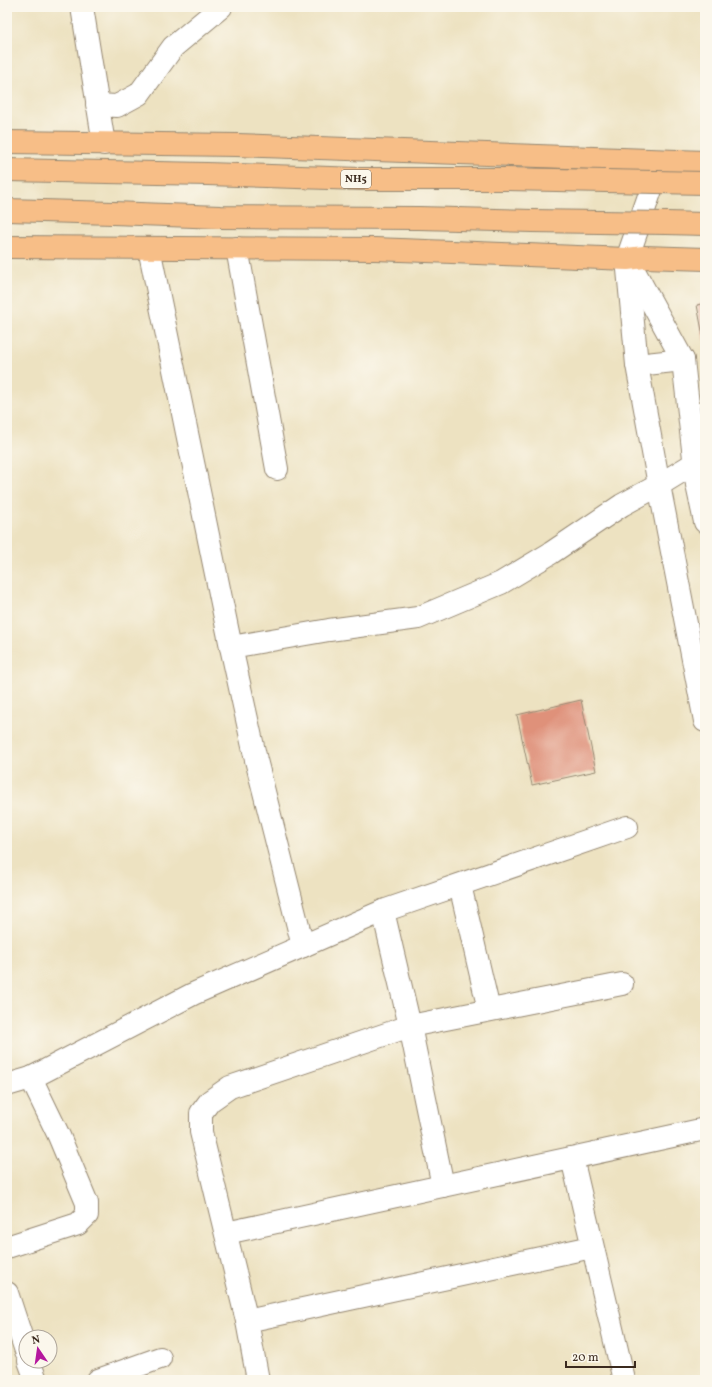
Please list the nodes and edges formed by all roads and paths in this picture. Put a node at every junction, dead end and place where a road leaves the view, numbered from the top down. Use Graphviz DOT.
graph roads {
  1 [pos="82,7"];
  2 [pos="221,7"];
  3 [pos="97,105"];
  4 [pos="7,142"];
  5 [pos="104,144"];
  6 [pos="661,160"];
  7 [pos="705,162"];
  8 [pos="7,170"];
  9 [pos="705,183"];
  10 [pos="7,210"];
  11 [pos="705,224"];
  12 [pos="7,247"];
  13 [pos="149,248"];
  14 [pos="237,248"];
  15 [pos="627,259"];
  16 [pos="705,259"];
  17 [pos="683,360"];
  18 [pos="637,366"];
  19 [pos="695,463"];
  20 [pos="277,469"];
  21 [pos="659,485"];
  22 [pos="705,522"];
  23 [pos="231,647"];
  24 [pos="705,721"];
  25 [pos="627,827"];
  26 [pos="460,885"];
  27 [pos="383,911"];
  28 [pos="303,946"];
  29 [pos="622,984"];
  30 [pos="489,1010"];
  31 [pos="410,1026"];
  32 [pos="32,1078"];
  33 [pos="7,1084"];
  34 [pos="705,1129"];
  35 [pos="572,1158"];
  36 [pos="443,1186"];
  37 [pos="226,1233"];
  38 [pos="7,1247"];
  39 [pos="592,1247"];
  40 [pos="7,1292"];
  41 [pos="247,1321"];
  42 [pos="19,1329"];
  43 [pos="160,1358"];
  44 [pos="32,1369"];
  45 [pos="36,1380"];
  46 [pos="98,1380"];
  47 [pos="258,1380"];
  48 [pos="624,1380"];
  1 -- 3 [label="street"];
  2 -- 3 [label="street"];
  3 -- 5 [label="street"];
  4 -- 5 [label="main road"];
  5 -- 6 [label="main road"];
  6 -- 7 [label="main road"];
  6 -- 15 [label="street"];
  8 -- 9 [label="main road, NH5, bridge"];
  10 -- 11 [label="main road, bridge"];
  12 -- 13 [label="main road"];
  13 -- 14 [label="main road"];
  13 -- 23 [label="street"];
  14 -- 15 [label="main road"];
  14 -- 20 [label="street"];
  15 -- 16 [label="main road"];
  15 -- 17 [label="street"];
  15 -- 18 [label="street"];
  17 -- 18 [label="street"];
  17 -- 19 [label="street"];
  18 -- 21 [label="street"];
  19 -- 21 [label="street"];
  19 -- 22 [label="street"];
  21 -- 23 [label="street"];
  21 -- 24 [label="street"];
  23 -- 28 [label="street"];
  25 -- 26 [label="street"];
  26 -- 27 [label="street"];
  26 -- 30 [label="street"];
  27 -- 28 [label="street"];
  27 -- 31 [label="street"];
  28 -- 32 [label="street"];
  29 -- 30 [label="street"];
  30 -- 31 [label="street"];
  31 -- 36 [label="street"];
  31 -- 37 [label="street"];
  32 -- 33 [label="street"];
  32 -- 38 [label="street"];
  34 -- 35 [label="street"];
  35 -- 36 [label="street"];
  35 -- 39 [label="street"];
  36 -- 37 [label="street"];
  37 -- 41 [label="street"];
  39 -- 41 [label="street"];
  39 -- 48 [label="street"];
  40 -- 42 [label="street"];
  41 -- 47 [label="street"];
  43 -- 46 [label="street"];
  44 -- 45 [label="street"];
}
